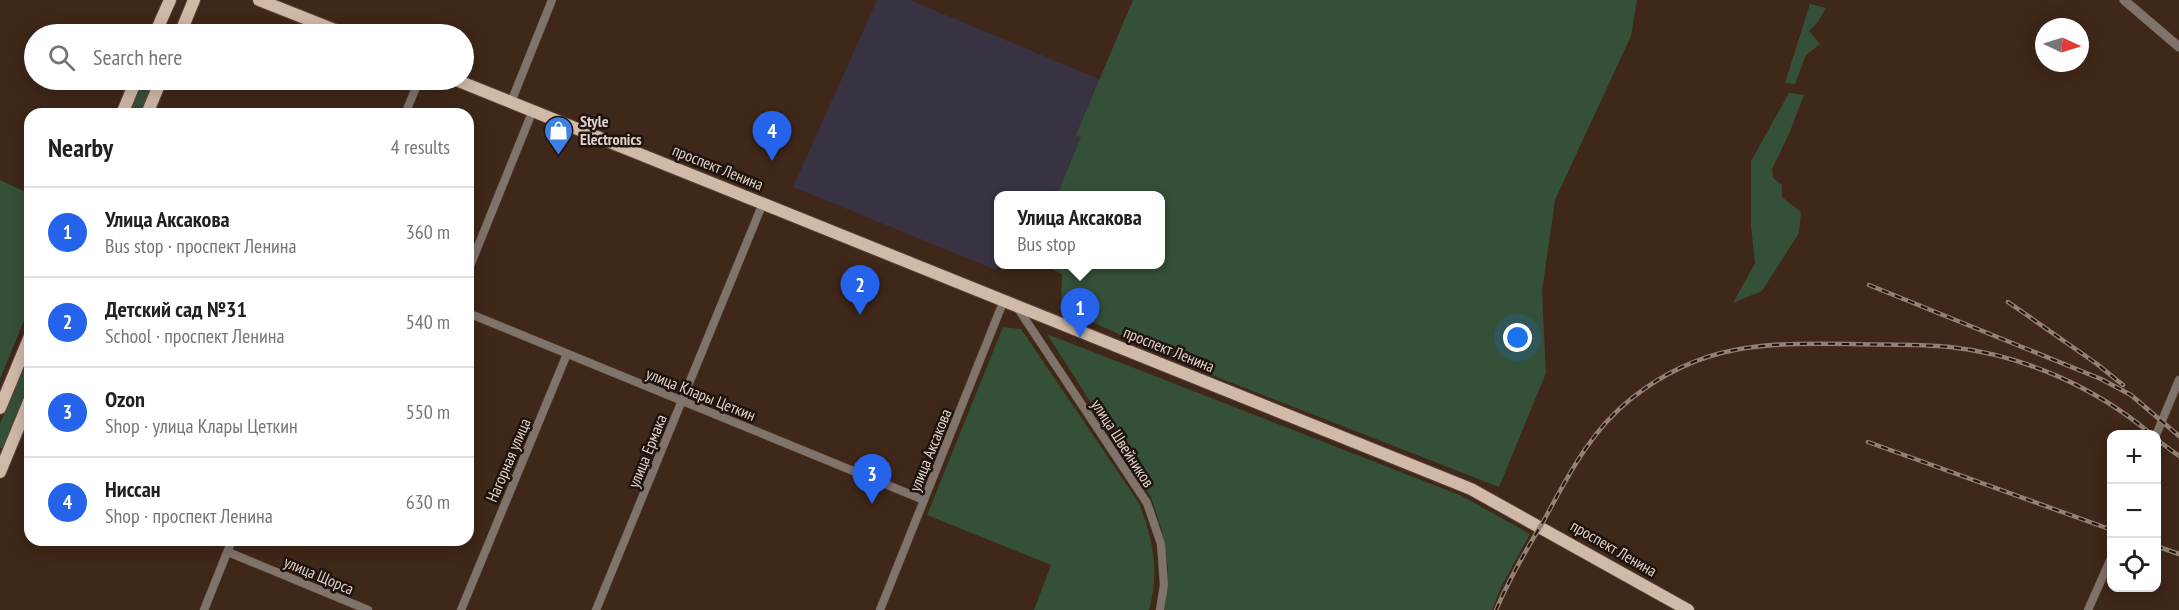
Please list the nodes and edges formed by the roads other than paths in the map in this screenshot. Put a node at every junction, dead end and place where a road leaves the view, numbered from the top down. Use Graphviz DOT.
graph roads {
  1 [pos="170,0"];
  2 [pos="194,0"];
  3 [pos="259,0"];
  4 [pos="552,0"];
  5 [pos="2124,0"];
  6 [pos="159,24"];
  7 [pos="184,24"];
  8 [pos="320,24"];
  9 [pos="2179,47"];
  10 [pos="474,87"];
  11 [pos="132,90"];
  12 [pos="158,90"];
  13 [pos="415,90"];
  14 [pos="511,102"];
  15 [pos="124,108"];
  16 [pos="150,108"];
  17 [pos="407,108"];
  18 [pos="533,110"];
  19 [pos="763,203"];
  20 [pos="474,256"];
  21 [pos="1010,303"];
  22 [pos="474,315"];
  23 [pos="24,350"];
  24 [pos="567,354"];
  25 [pos="2179,380"];
  26 [pos="682,401"];
  27 [pos="0,408"];
  28 [pos="24,414"];
  29 [pos="2159,430"];
  30 [pos="0,472"];
  31 [pos="924,500"];
  32 [pos="230,546"];
  33 [pos="228,552"];
  34 [pos="2107,567"];
  35 [pos="204,610"];
  36 [pos="368,610"];
  37 [pos="461,610"];
  38 [pos="596,610"];
  39 [pos="880,610"];
  40 [pos="1160,610"];
  41 [pos="1688,610"];
  42 [pos="2088,610"];
  1 -- 6 [label="main road"];
  2 -- 7 [label="main road"];
  3 -- 8 [label="main road"];
  4 -- 14 [label="street"];
  5 -- 9 [label="street"];
  10 -- 14 [label="main road, проспект Ленина"];
  11 -- 15 [label="main road"];
  12 -- 16 [label="main road"];
  13 -- 17 [label="street"];
  14 -- 18 [label="main road, проспект Ленина"];
  18 -- 19 [label="main road, проспект Ленина"];
  18 -- 20 [label="street"];
  19 -- 21 [label="main road, проспект Ленина"];
  19 -- 26 [label="street, улица Ермака"];
  21 -- 31 [label="street, улица Аксакова"];
  21 -- 40 [label="street, улица Швейников"];
  21 -- 41 [label="main road, проспект Ленина"];
  22 -- 24 [label="street, улица Клары Цеткин"];
  23 -- 27 [label="main road"];
  24 -- 26 [label="street, улица Клары Цеткин"];
  24 -- 37 [label="street, Нагорная улица"];
  25 -- 29 [label="street"];
  26 -- 31 [label="street, улица Клары Цеткин"];
  26 -- 38 [label="street, улица Ермака"];
  28 -- 30 [label="main road"];
  31 -- 39 [label="street, улица Аксакова"];
  32 -- 33 [label="street"];
  33 -- 35 [label="street"];
  33 -- 36 [label="street, улица Щорса"];
  34 -- 42 [label="street"];
}
